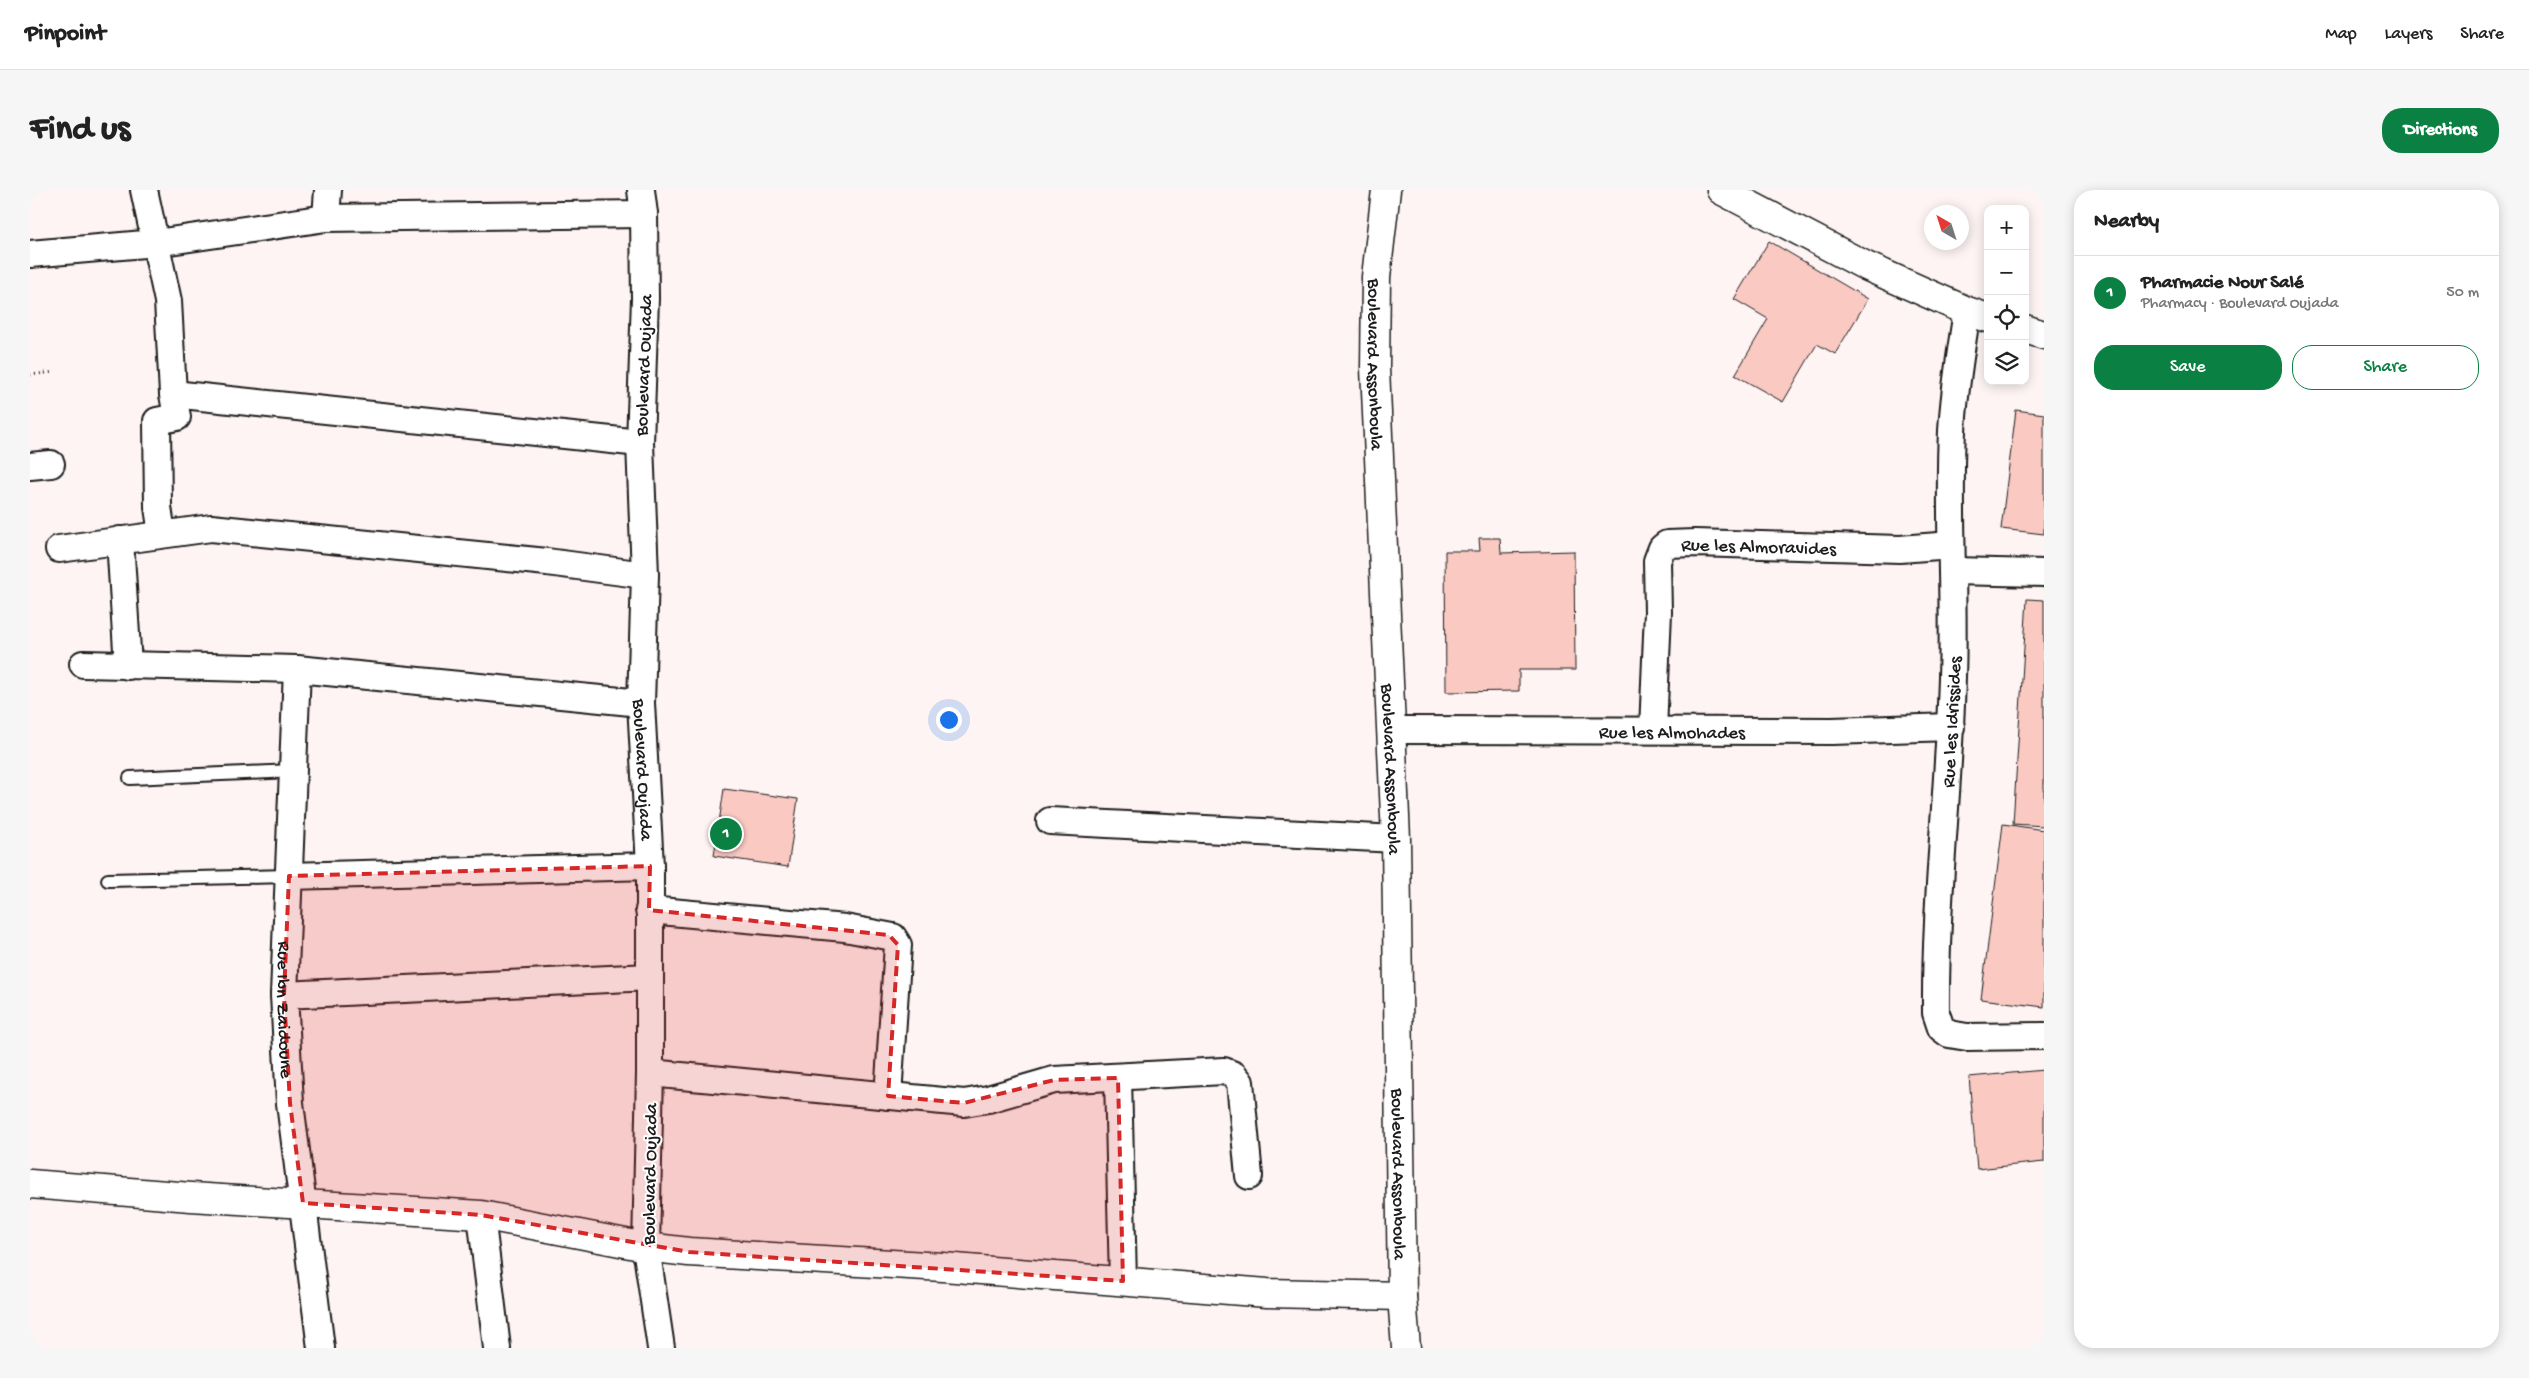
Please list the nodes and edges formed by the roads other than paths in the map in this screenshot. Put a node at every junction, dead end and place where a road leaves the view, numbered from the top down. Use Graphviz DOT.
graph roads {
  1 [pos="144,190"];
  2 [pos="328,190"];
  3 [pos="1386,190"];
  4 [pos="1721,190"];
  5 [pos="643,202"];
  6 [pos="326,218"];
  7 [pos="156,244"];
  8 [pos="30,254"];
  9 [pos="1977,315"];
  10 [pos="2029,330"];
  11 [pos="2044,335"];
  12 [pos="173,394"];
  13 [pos="640,443"];
  14 [pos="162,534"];
  15 [pos="120,540"];
  16 [pos="1951,544"];
  17 [pos="60,549"];
  18 [pos="1952,571"];
  19 [pos="2044,573"];
  20 [pos="645,574"];
  21 [pos="83,664"];
  22 [pos="128,666"];
  23 [pos="297,669"];
  24 [pos="641,703"];
  25 [pos="1951,727"];
  26 [pos="1392,730"];
  27 [pos="1653,730"];
  28 [pos="293,771"];
  29 [pos="130,778"];
  30 [pos="1050,821"];
  31 [pos="1396,839"];
  32 [pos="650,866"];
  33 [pos="289,876"];
  34 [pos="108,880"];
  35 [pos="649,910"];
  36 [pos="650,977"];
  37 [pos="284,996"];
  38 [pos="2044,1036"];
  39 [pos="650,1073"];
  40 [pos="1118,1078"];
  41 [pos="888,1096"];
  42 [pos="1248,1176"];
  43 [pos="30,1184"];
  44 [pos="303,1202"];
  45 [pos="482,1215"];
  46 [pos="646,1247"];
  47 [pos="1123,1281"];
  48 [pos="1402,1296"];
  49 [pos="321,1348"];
  50 [pos="497,1348"];
  51 [pos="662,1348"];
  52 [pos="1406,1348"];
  1 -- 7 [label="street"];
  2 -- 6 [label="street"];
  3 -- 26 [label="street, Boulevard Assonboula"];
  4 -- 9 [label="street"];
  5 -- 6 [label="street"];
  5 -- 13 [label="street, Boulevard Oujada"];
  6 -- 7 [label="street"];
  7 -- 8 [label="street"];
  7 -- 12 [label="street"];
  9 -- 16 [label="street, Rue les Idrissides"];
  10 -- 11 [label="street"];
  12 -- 13 [label="street"];
  12 -- 14 [label="street"];
  13 -- 20 [label="street, Boulevard Oujada"];
  14 -- 15 [label="street"];
  14 -- 20 [label="street"];
  15 -- 17 [label="street"];
  15 -- 22 [label="street"];
  16 -- 18 [label="street, Rue les Idrissides"];
  16 -- 27 [label="street, Rue les Almoravides"];
  18 -- 19 [label="street"];
  18 -- 25 [label="street, Rue les Idrissides"];
  20 -- 24 [label="street, Boulevard Oujada"];
  21 -- 22 [label="street"];
  22 -- 23 [label="street"];
  23 -- 24 [label="street"];
  23 -- 28 [label="street, Rue Ibn Zaidoune"];
  24 -- 32 [label="street, Boulevard Oujada"];
  25 -- 27 [label="street, Rue les Almohades"];
  25 -- 38 [label="street, Rue les Idrissides"];
  26 -- 27 [label="street, Rue les Almohades"];
  26 -- 31 [label="street, Boulevard Assonboula"];
  28 -- 29 [label="lane"];
  28 -- 33 [label="street, Rue Ibn Zaidoune"];
  30 -- 31 [label="street"];
  31 -- 48 [label="street, Boulevard Assonboula"];
  32 -- 33 [label="street"];
  32 -- 35 [label="street, Boulevard Oujada"];
  33 -- 34 [label="lane"];
  33 -- 37 [label="street, Rue Ibn Zaidoune"];
  35 -- 36 [label="street, Boulevard Oujada"];
  35 -- 41 [label="street"];
  36 -- 37 [label="street"];
  36 -- 39 [label="street, Boulevard Oujada"];
  37 -- 44 [label="street, Rue Ibn Zaidoune"];
  39 -- 41 [label="street"];
  39 -- 46 [label="street, Boulevard Oujada"];
  40 -- 41 [label="street"];
  40 -- 42 [label="street"];
  40 -- 47 [label="street"];
  43 -- 44 [label="street"];
  44 -- 45 [label="street"];
  44 -- 49 [label="street, Rue Ibn Zaidoune"];
  45 -- 46 [label="street"];
  45 -- 50 [label="street"];
  46 -- 47 [label="street"];
  46 -- 51 [label="street, Boulevard Oujada"];
  47 -- 48 [label="street"];
  48 -- 52 [label="street, Boulevard Assonboula"];
}
